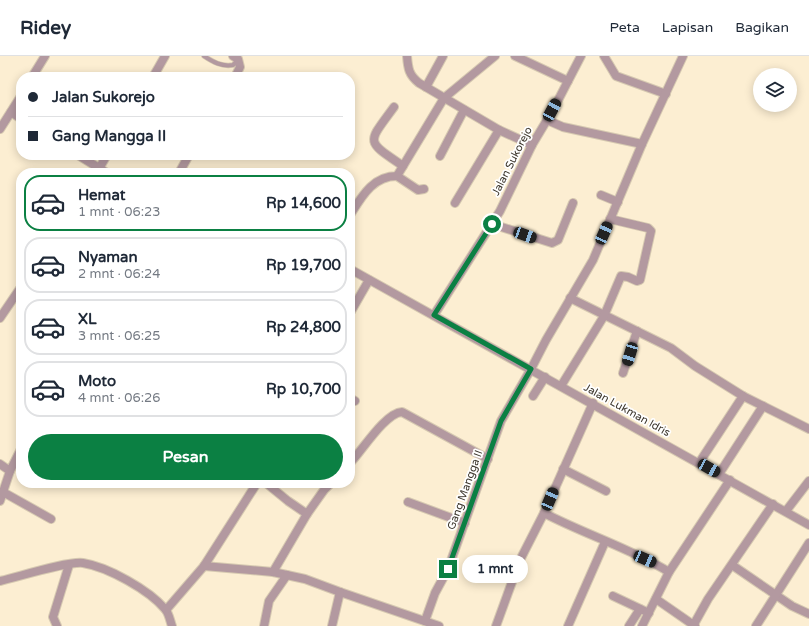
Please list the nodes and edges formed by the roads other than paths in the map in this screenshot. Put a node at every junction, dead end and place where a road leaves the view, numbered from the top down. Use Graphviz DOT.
graph roads {
  1 [pos="45,56"];
  2 [pos="165,56"];
  3 [pos="204,56"];
  4 [pos="407,56"];
  5 [pos="443,56"];
  6 [pos="496,56"];
  7 [pos="515,56"];
  8 [pos="581,56"];
  9 [pos="604,56"];
  10 [pos="683,56"];
  11 [pos="236,58"];
  12 [pos="35,72"];
  13 [pos="156,72"];
  14 [pos="238,72"];
  15 [pos="568,81"];
  16 [pos="426,87"];
  17 [pos="666,94"];
  18 [pos="444,98"];
  19 [pos="16,104"];
  20 [pos="394,107"];
  21 [pos="464,110"];
  22 [pos="11,112"];
  23 [pos="16,116"];
  24 [pos="546,120"];
  25 [pos="0,129"];
  26 [pos="499,130"];
  27 [pos="642,144"];
  28 [pos="532,145"];
  29 [pos="440,156"];
  30 [pos="85,160"];
  31 [pos="403,166"];
  32 [pos="96,168"];
  33 [pos="397,176"];
  34 [pos="424,189"];
  35 [pos="601,195"];
  36 [pos="618,202"];
  37 [pos="455,203"];
  38 [pos="573,203"];
  39 [pos="355,207"];
  40 [pos="610,219"];
  41 [pos="492,224"];
  42 [pos="355,272"];
  43 [pos="370,280"];
  44 [pos="16,294"];
  45 [pos="570,298"];
  46 [pos="355,306"];
  47 [pos="434,315"];
  48 [pos="604,316"];
  49 [pos="0,318"];
  50 [pos="637,331"];
  51 [pos="531,369"];
  52 [pos="623,373"];
  53 [pos="545,377"];
  54 [pos="561,386"];
  55 [pos="534,396"];
  56 [pos="743,396"];
  57 [pos="592,403"];
  58 [pos="763,406"];
  59 [pos="809,429"];
  60 [pos="355,458"];
  61 [pos="16,459"];
  62 [pos="488,459"];
  63 [pos="699,463"];
  64 [pos="0,464"];
  65 [pos="563,469"];
  66 [pos="10,471"];
  67 [pos="719,474"];
  68 [pos="730,480"];
  69 [pos="809,481"];
  70 [pos="254,488"];
  71 [pos="272,488"];
  72 [pos="326,488"];
  73 [pos="606,491"];
  74 [pos="3,492"];
  75 [pos="0,501"];
  76 [pos="408,502"];
  77 [pos="773,504"];
  78 [pos="786,511"];
  79 [pos="544,513"];
  80 [pos="307,514"];
  81 [pos="51,519"];
  82 [pos="465,523"];
  83 [pos="809,524"];
  84 [pos="606,542"];
  85 [pos="809,543"];
  86 [pos="69,564"];
  87 [pos="732,565"];
  88 [pos="204,566"];
  89 [pos="273,572"];
  90 [pos="669,572"];
  91 [pos="287,575"];
  92 [pos="0,581"];
  93 [pos="340,592"];
  94 [pos="776,595"];
  95 [pos="613,596"];
  96 [pos="656,599"];
  97 [pos="640,609"];
  98 [pos="166,610"];
  99 [pos="649,613"];
  100 [pos="809,614"];
  101 [pos="425,621"];
  102 [pos="57,626"];
  103 [pos="172,626"];
  104 [pos="264,626"];
  105 [pos="332,626"];
  106 [pos="438,626"];
  107 [pos="496,626"];
  108 [pos="568,626"];
  109 [pos="629,626"];
  110 [pos="642,626"];
  111 [pos="694,626"];
  112 [pos="756,626"];
  1 -- 12 [label="street"];
  2 -- 13 [label="street"];
  3 -- 11 [label="lane"];
  4 -- 16 [label="street"];
  5 -- 16 [label="street"];
  6 -- 18 [label="street"];
  7 -- 15 [label="street"];
  8 -- 15 [label="street, Jalan Sukorejo"];
  9 -- 17 [label="street"];
  10 -- 17 [label="street, Gang Mangga II"];
  11 -- 14 [label="street"];
  15 -- 24 [label="street, Jalan Sukorejo"];
  16 -- 18 [label="street"];
  17 -- 27 [label="street, Gang Mangga II"];
  18 -- 21 [label="street"];
  18 -- 31 [label="street"];
  19 -- 22 [label="street"];
  20 -- 31 [label="street"];
  21 -- 26 [label="street"];
  21 -- 29 [label="street"];
  22 -- 23 [label="street"];
  22 -- 25 [label="street"];
  24 -- 27 [label="street"];
  24 -- 28 [label="street, Jalan Sukorejo"];
  26 -- 28 [label="street"];
  26 -- 37 [label="street"];
  27 -- 36 [label="street, Gang Mangga II"];
  28 -- 41 [label="street, Jalan Sukorejo"];
  30 -- 32 [label="street"];
  31 -- 33 [label="street"];
  33 -- 34 [label="street"];
  33 -- 39 [label="street"];
  35 -- 36 [label="street"];
  36 -- 40 [label="street, Gang Mangga II"];
  38 -- 41 [label="street"];
  40 -- 45 [label="street, Gang Mangga II"];
  40 -- 48 [label="street"];
  41 -- 47 [label="street, Jalan Sukorejo"];
  42 -- 43 [label="street, Jalan Lukman Idris"];
  43 -- 46 [label="street"];
  43 -- 47 [label="street, Jalan Lukman Idris"];
  44 -- 49 [label="street"];
  45 -- 48 [label="street"];
  45 -- 51 [label="street, Gang Mangga II"];
  47 -- 51 [label="street, Jalan Lukman Idris"];
  48 -- 50 [label="street"];
  48 -- 54 [label="street"];
  50 -- 52 [label="street"];
  50 -- 56 [label="street"];
  51 -- 53 [label="street, Jalan Lukman Idris"];
  51 -- 62 [label="street, Gang Mangga II"];
  53 -- 54 [label="street, Jalan Lukman Idris"];
  53 -- 55 [label="street"];
  54 -- 57 [label="street, Jalan Lukman Idris"];
  56 -- 58 [label="street"];
  56 -- 63 [label="street"];
  57 -- 63 [label="street, Jalan Lukman Idris"];
  57 -- 65 [label="street"];
  58 -- 59 [label="street"];
  58 -- 67 [label="street"];
  60 -- 62 [label="street"];
  61 -- 66 [label="street"];
  62 -- 82 [label="street, Gang Mangga II"];
  63 -- 67 [label="street, Jalan Lukman Idris"];
  64 -- 66 [label="street"];
  65 -- 73 [label="street"];
  65 -- 79 [label="street"];
  66 -- 74 [label="street"];
  67 -- 68 [label="street, Jalan Lukman Idris"];
  68 -- 77 [label="street, Jalan Lukman Idris"];
  68 -- 90 [label="street"];
  69 -- 78 [label="street"];
  70 -- 88 [label="street"];
  71 -- 80 [label="street"];
  72 -- 80 [label="street"];
  74 -- 75 [label="street"];
  74 -- 81 [label="street"];
  76 -- 82 [label="street"];
  77 -- 78 [label="street, Jalan Lukman Idris"];
  77 -- 87 [label="street"];
  78 -- 83 [label="street, Jalan Lukman Idris"];
  79 -- 84 [label="street"];
  79 -- 107 [label="street"];
  80 -- 89 [label="street"];
  82 -- 101 [label="street, Gang Mangga II"];
  84 -- 90 [label="street"];
  84 -- 108 [label="street"];
  85 -- 94 [label="street"];
  86 -- 92 [label="street"];
  86 -- 98 [label="street"];
  86 -- 102 [label="street"];
  87 -- 94 [label="street"];
  87 -- 111 [label="street"];
  88 -- 89 [label="street"];
  88 -- 98 [label="street"];
  89 -- 91 [label="street"];
  90 -- 96 [label="street"];
  91 -- 93 [label="street"];
  91 -- 104 [label="street"];
  93 -- 101 [label="street"];
  93 -- 105 [label="street"];
  94 -- 100 [label="street"];
  94 -- 112 [label="street"];
  95 -- 97 [label="street"];
  96 -- 99 [label="street"];
  96 -- 111 [label="street"];
  97 -- 99 [label="street"];
  97 -- 109 [label="street"];
  98 -- 103 [label="street"];
  99 -- 110 [label="street"];
  101 -- 106 [label="street"];
}
